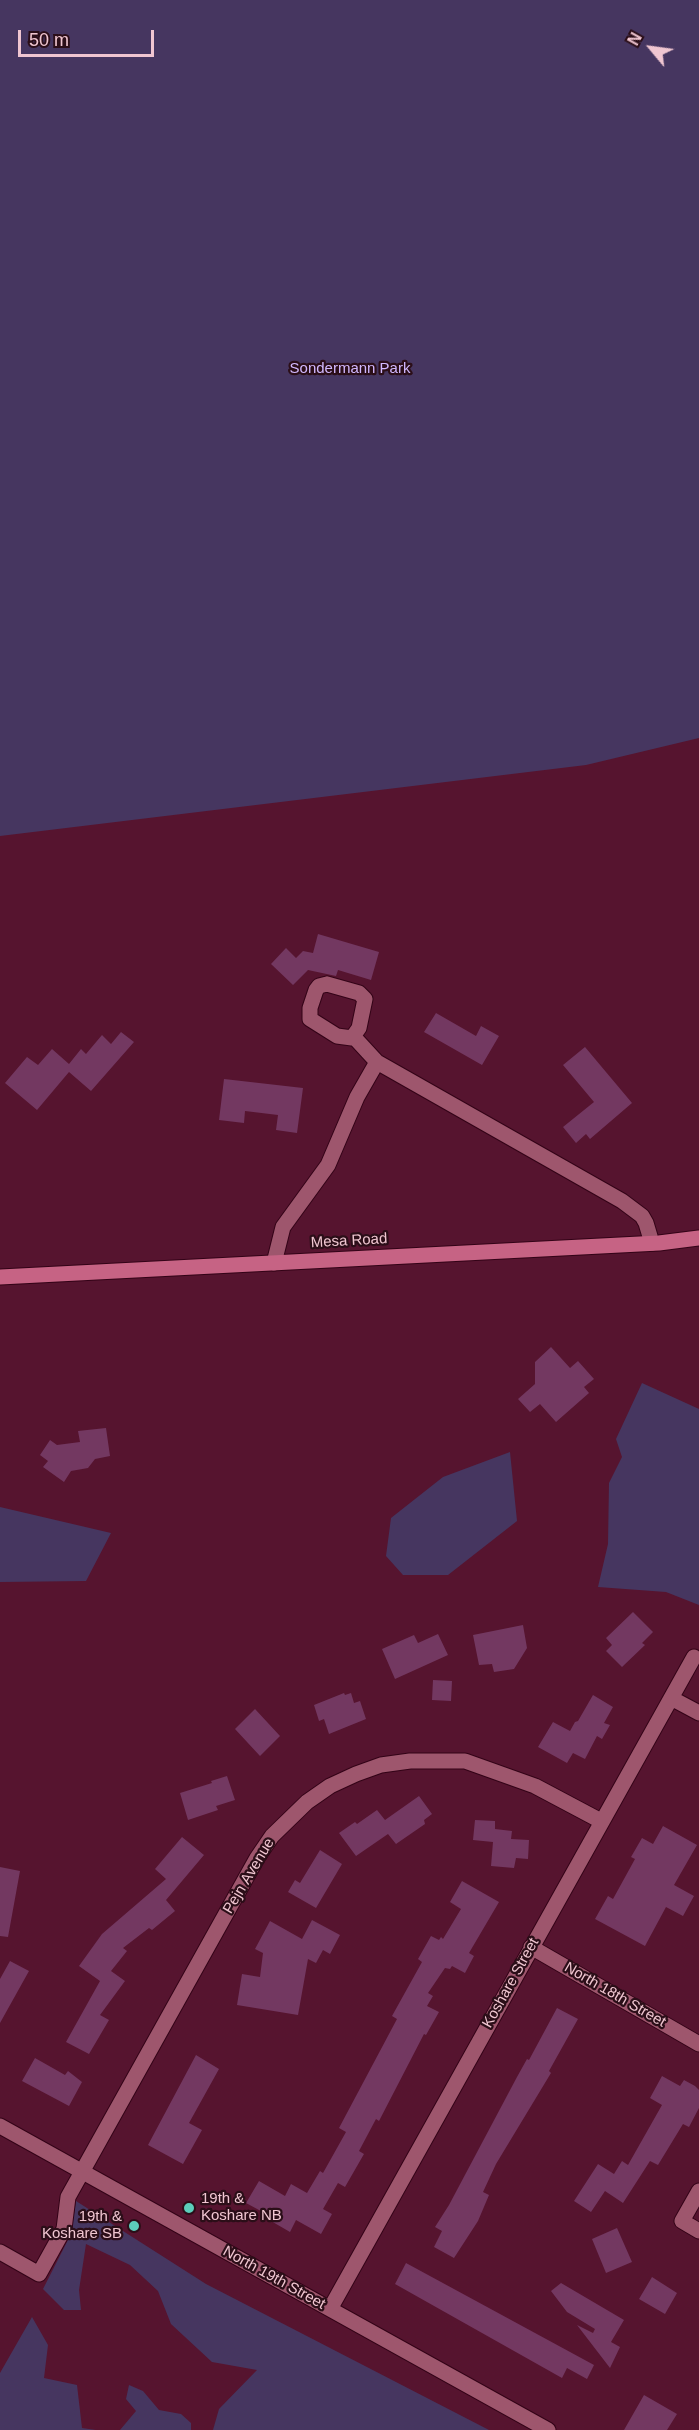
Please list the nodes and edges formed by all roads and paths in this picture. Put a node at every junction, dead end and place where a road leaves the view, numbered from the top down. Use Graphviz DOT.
graph roads {
  1 [pos="354,1037"];
  2 [pos="378,1062"];
  3 [pos="699,1238"];
  4 [pos="652,1243"];
  5 [pos="274,1263"];
  6 [pos="0,1277"];
  7 [pos="693,1658"];
  8 [pos="671,1698"];
  9 [pos="699,1713"];
  10 [pos="601,1821"];
  11 [pos="531,1947"];
  12 [pos="699,2044"];
  13 [pos="0,2126"];
  14 [pos="83,2173"];
  15 [pos="699,2191"];
  16 [pos="699,2232"];
  17 [pos="0,2252"];
  18 [pos="330,2309"];
  19 [pos="548,2430"];
  1 -- 2 [label="street"];
  2 -- 4 [label="street"];
  2 -- 5 [label="street"];
  3 -- 4 [label="main road, Mesa Road"];
  4 -- 5 [label="main road, Mesa Road"];
  5 -- 6 [label="main road, Mesa Road"];
  7 -- 8 [label="street, Koshare Street"];
  8 -- 9 [label="street"];
  8 -- 10 [label="street, Koshare Street"];
  10 -- 11 [label="street, Koshare Street"];
  10 -- 14 [label="street, Pejn Avenue"];
  11 -- 12 [label="street, North 18th Street"];
  11 -- 18 [label="street, Koshare Street"];
  13 -- 14 [label="street, North 19th Street"];
  14 -- 17 [label="street, Pejn Avenue"];
  14 -- 18 [label="street, North 19th Street"];
  15 -- 16 [label="street"];
  18 -- 19 [label="street, North 19th Street"];
}
